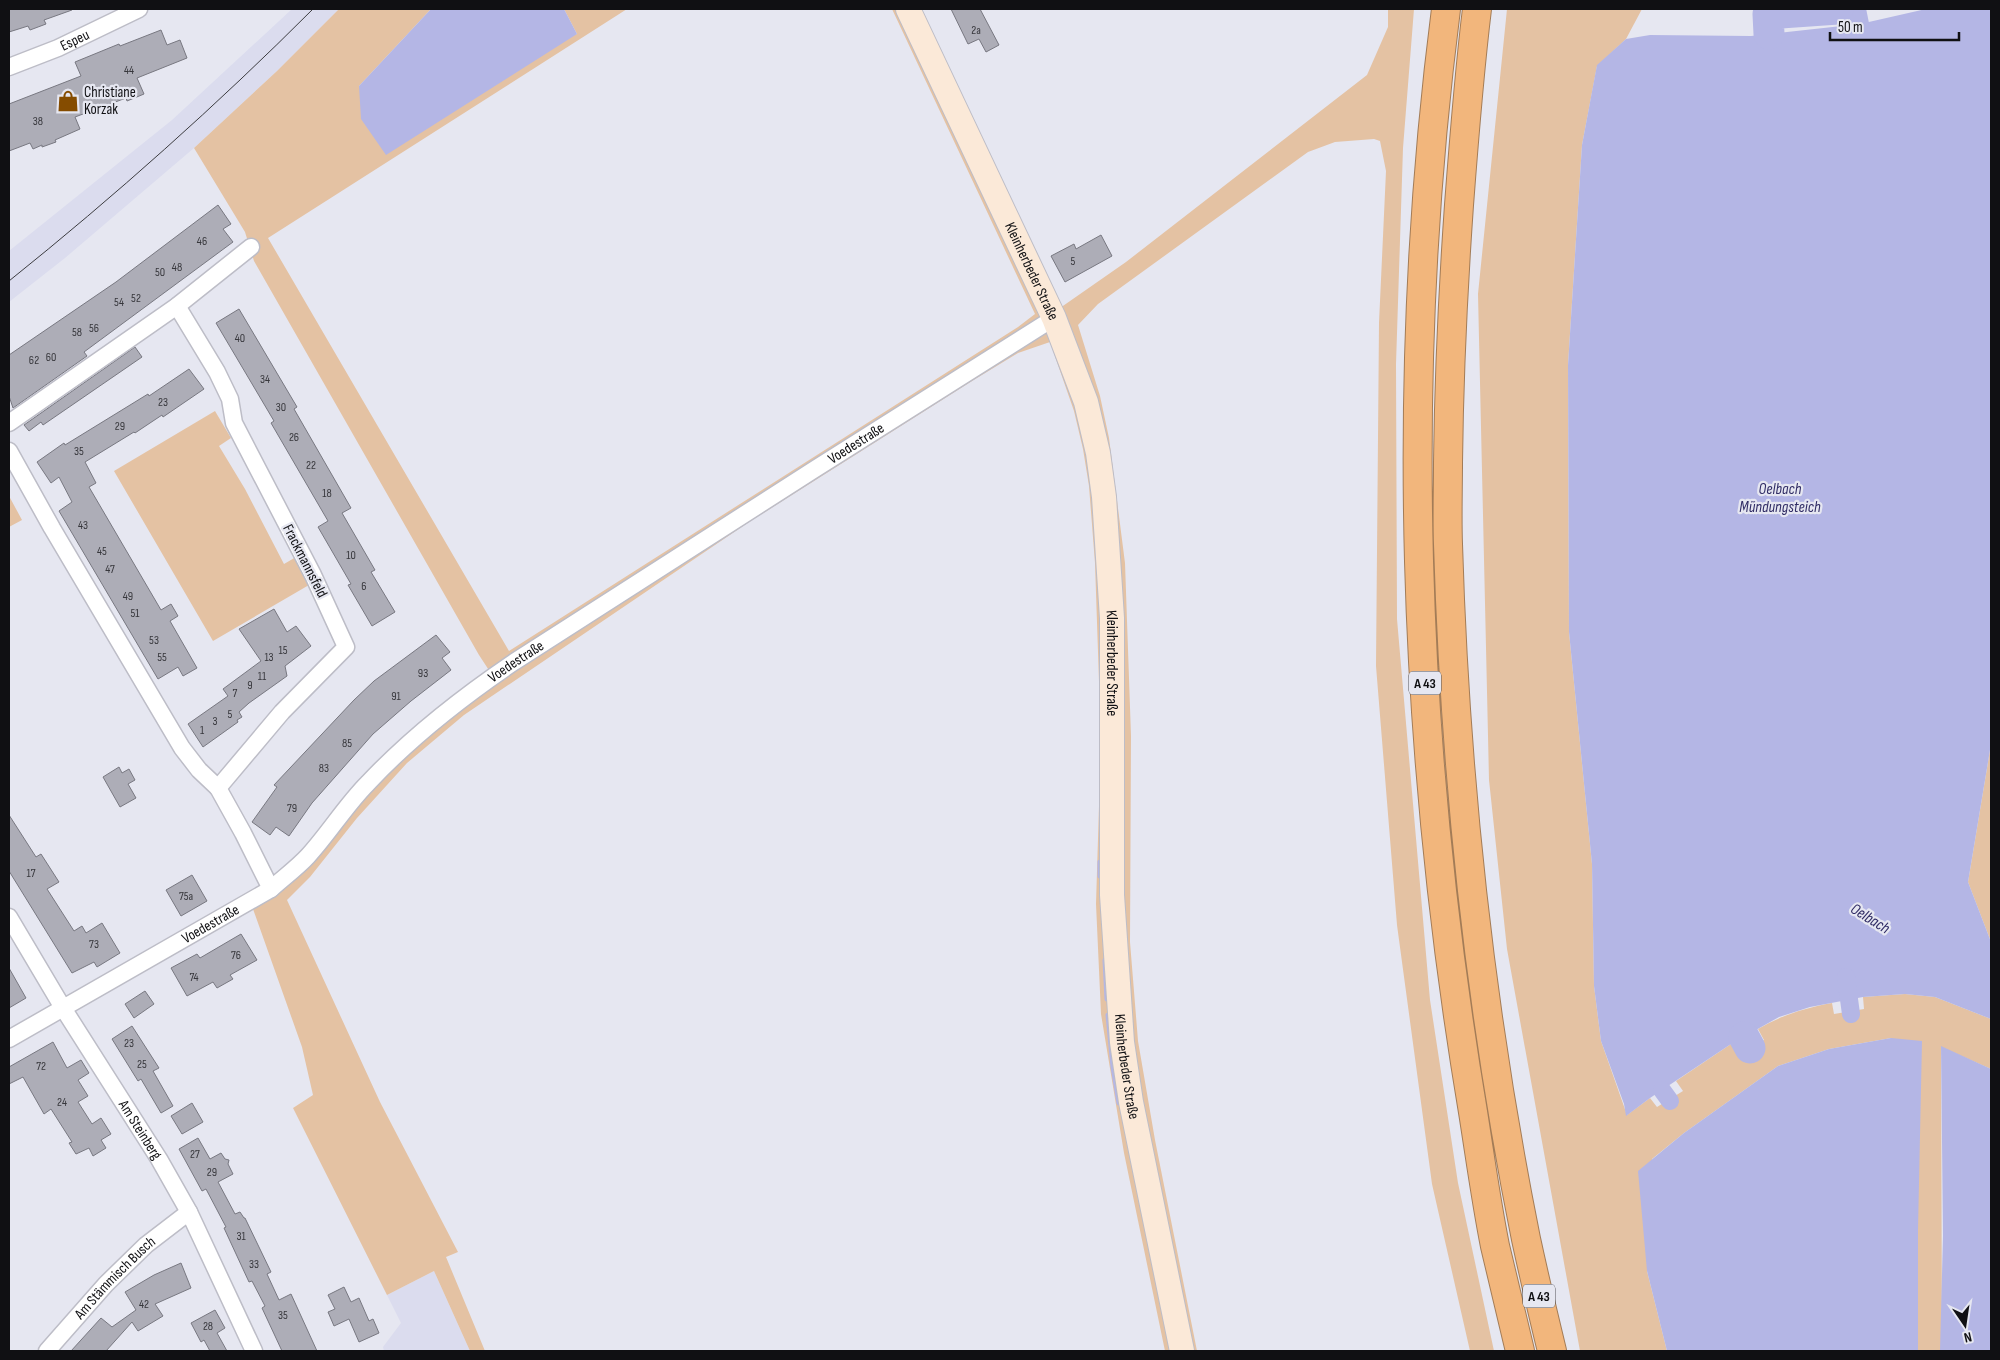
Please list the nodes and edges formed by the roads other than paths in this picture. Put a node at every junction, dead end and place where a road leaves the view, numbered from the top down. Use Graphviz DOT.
graph roads {
  1 [pos="140,9"];
  2 [pos="908,9"];
  3 [pos="1446,9"];
  4 [pos="1478,9"];
  5 [pos="9,67"];
  6 [pos="251,247"];
  7 [pos="177,306"];
  8 [pos="1054,318"];
  9 [pos="9,422"];
  10 [pos="9,451"];
  11 [pos="218,788"];
  12 [pos="271,889"];
  13 [pos="9,917"];
  14 [pos="63,1008"];
  15 [pos="9,1039"];
  16 [pos="189,1212"];
  17 [pos="47,1351"];
  18 [pos="254,1351"];
  19 [pos="1182,1351"];
  20 [pos="1520,1351"];
  21 [pos="1552,1351"];
  1 -- 5 [label="street, Espeu"];
  2 -- 8 [label="street, Kleinherbeder Straße"];
  3 -- 20 [label="highway, A 43"];
  4 -- 21 [label="highway, A 43"];
  6 -- 7 [label="street"];
  7 -- 9 [label="street"];
  7 -- 11 [label="street, Frackmannsfeld"];
  8 -- 12 [label="street, Voedestraße"];
  8 -- 19 [label="street, Kleinherbeder Straße"];
  10 -- 11 [label="street"];
  11 -- 12 [label="street"];
  12 -- 14 [label="street, Voedestraße"];
  13 -- 14 [label="street, Am Steinberg"];
  14 -- 15 [label="street, Voedestraße"];
  14 -- 16 [label="street, Am Steinberg"];
  16 -- 17 [label="street, Am Stämmisch Busch"];
  16 -- 18 [label="street, Am Steinberg"];
}
